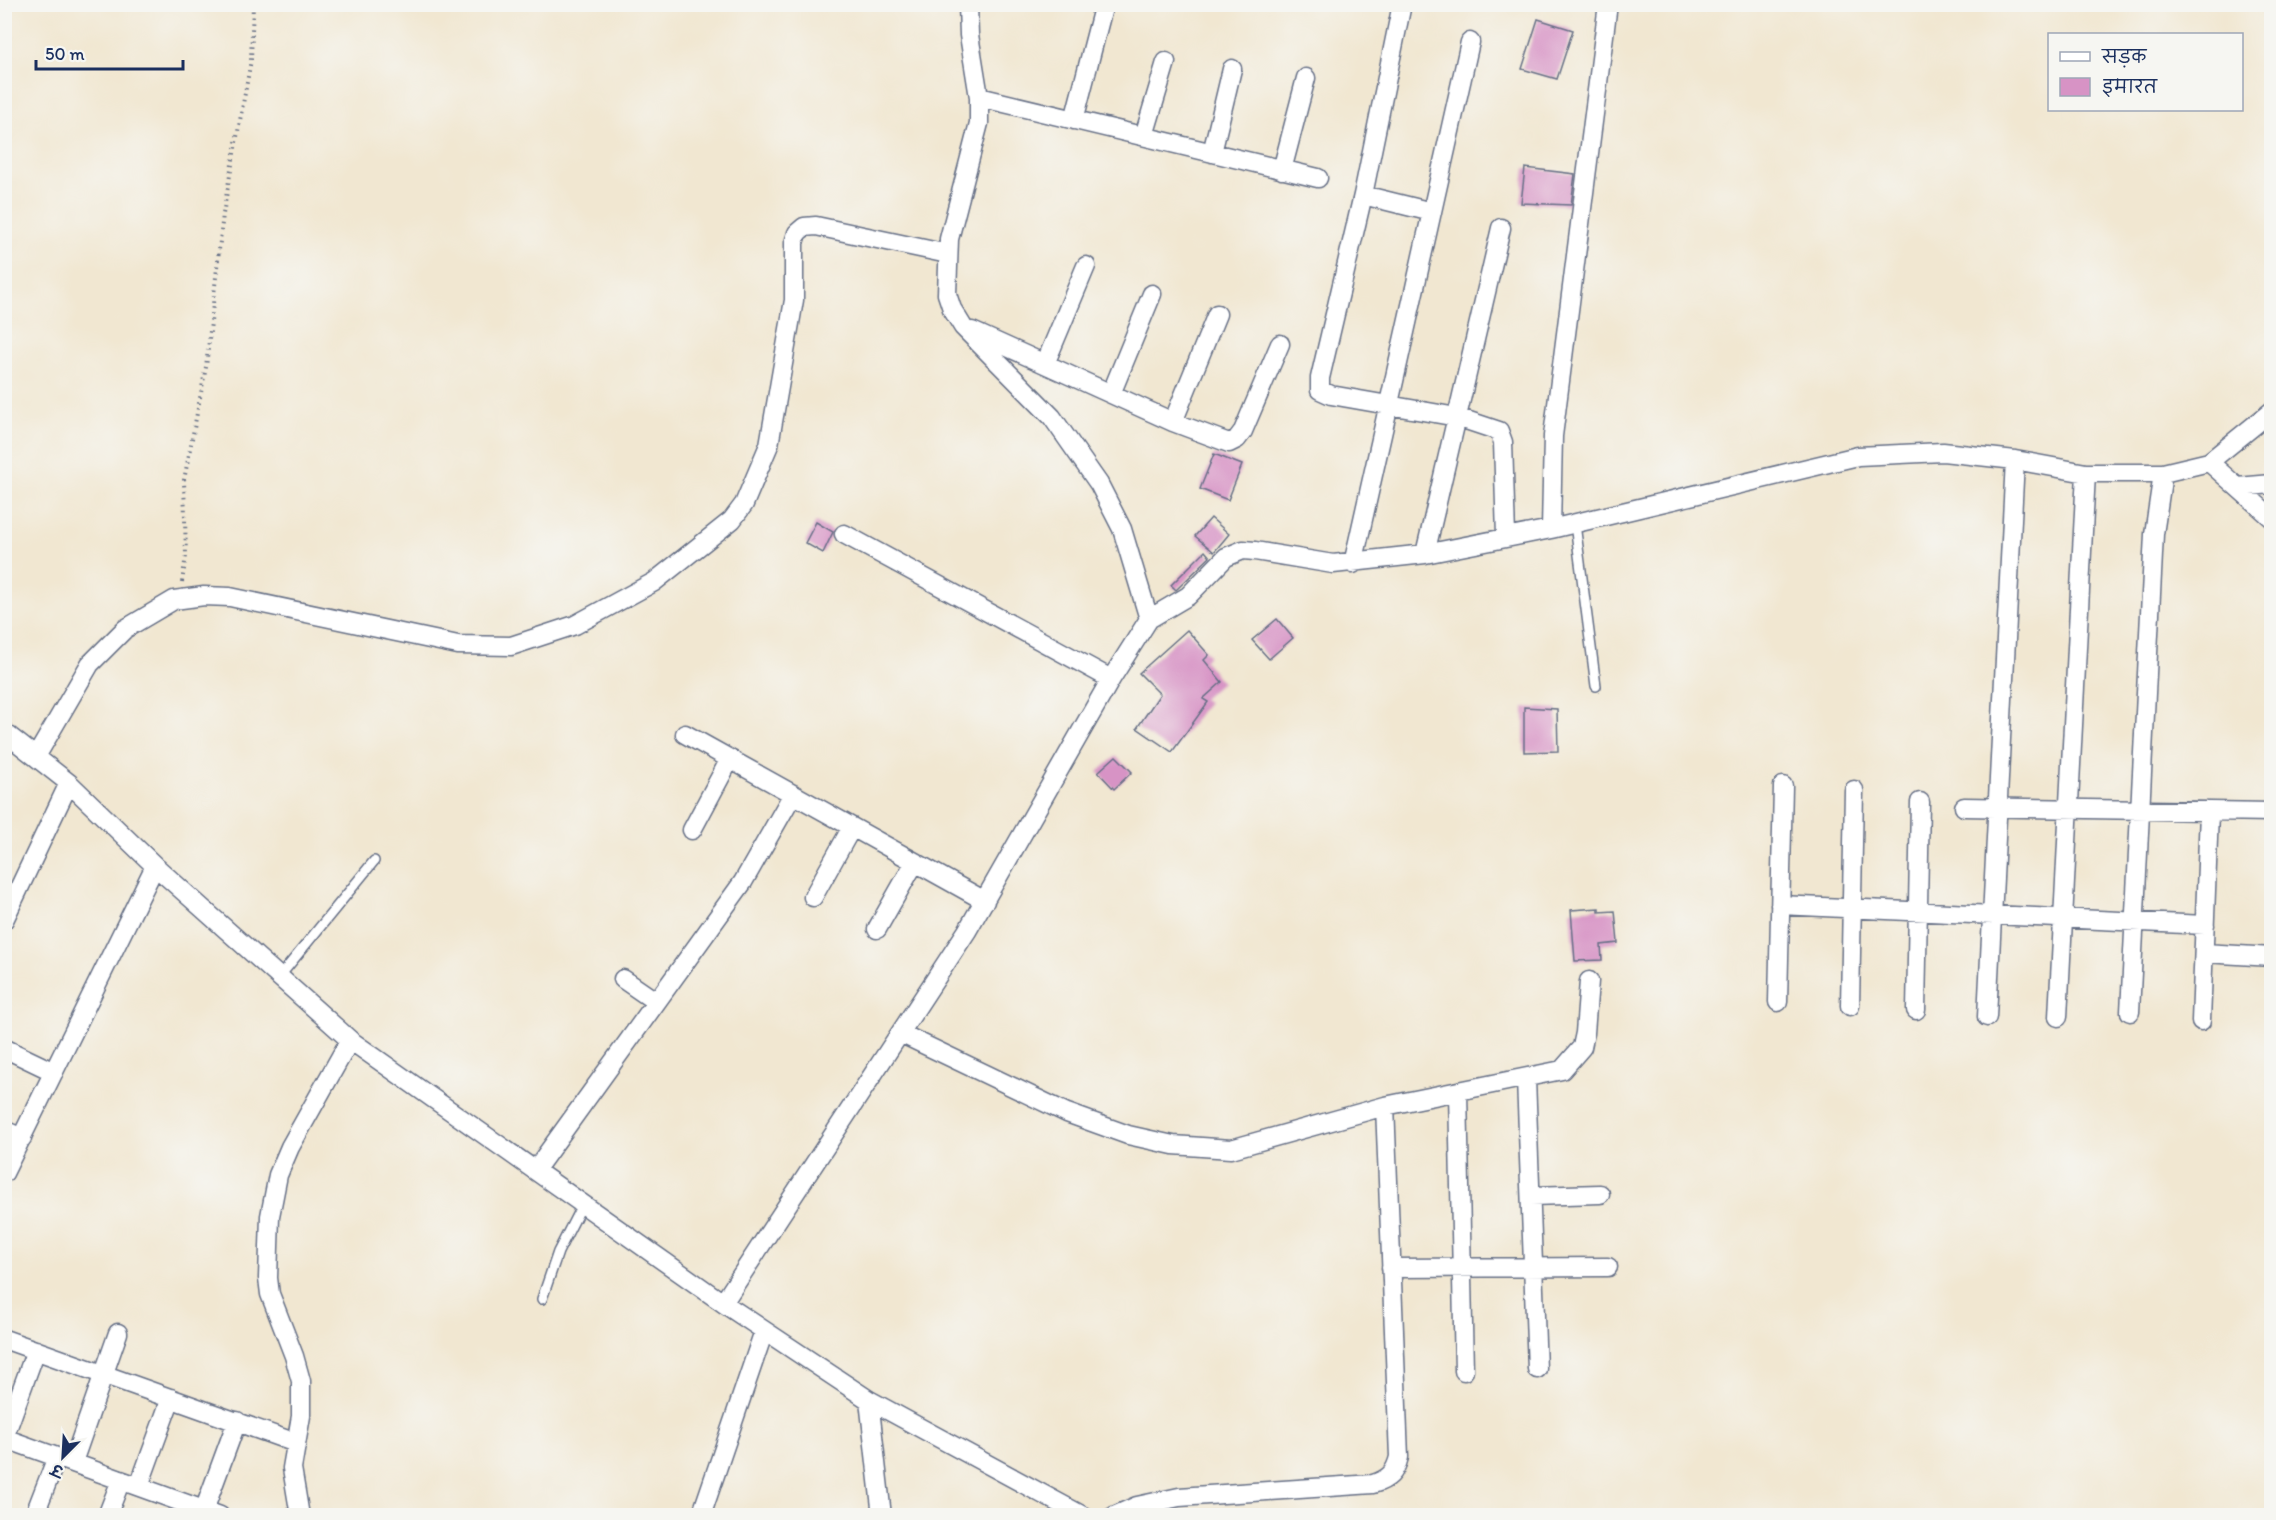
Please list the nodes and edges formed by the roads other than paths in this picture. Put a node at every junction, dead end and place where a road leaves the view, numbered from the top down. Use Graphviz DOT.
graph roads {
  1 [pos="968,4"];
  2 [pos="1104,4"];
  3 [pos="1402,4"];
  4 [pos="1608,4"];
  5 [pos="1470,42"];
  6 [pos="1166,62"];
  7 [pos="1232,69"];
  8 [pos="1306,78"];
  9 [pos="979,97"];
  10 [pos="1074,120"];
  11 [pos="1144,136"];
  12 [pos="1212,153"];
  13 [pos="1282,170"];
  14 [pos="1318,178"];
  15 [pos="1363,195"];
  16 [pos="1432,212"];
  17 [pos="1501,228"];
  18 [pos="948,254"];
  19 [pos="1086,266"];
  20 [pos="1152,294"];
  21 [pos="1217,314"];
  22 [pos="963,327"];
  23 [pos="1280,344"];
  24 [pos="1045,364"];
  25 [pos="1111,394"];
  26 [pos="1389,404"];
  27 [pos="2271,411"];
  28 [pos="1457,417"];
  29 [pos="1173,422"];
  30 [pos="2014,460"];
  31 [pos="2209,462"];
  32 [pos="2086,472"];
  33 [pos="2163,474"];
  34 [pos="2271,484"];
  35 [pos="2238,487"];
  36 [pos="2271,518"];
  37 [pos="1575,524"];
  38 [pos="1551,529"];
  39 [pos="844,534"];
  40 [pos="1506,536"];
  41 [pos="1425,554"];
  42 [pos="1353,564"];
  43 [pos="1149,619"];
  44 [pos="1111,679"];
  45 [pos="1596,686"];
  46 [pos="4,732"];
  47 [pos="685,734"];
  48 [pos="37,756"];
  49 [pos="730,759"];
  50 [pos="69,783"];
  51 [pos="1783,786"];
  52 [pos="1854,790"];
  53 [pos="793,794"];
  54 [pos="1920,802"];
  55 [pos="1964,807"];
  56 [pos="1997,808"];
  57 [pos="2069,809"];
  58 [pos="2140,811"];
  59 [pos="2209,812"];
  60 [pos="2271,812"];
  61 [pos="852,827"];
  62 [pos="692,830"];
  63 [pos="374,861"];
  64 [pos="915,862"];
  65 [pos="155,866"];
  66 [pos="813,897"];
  67 [pos="985,901"];
  68 [pos="1780,906"];
  69 [pos="1851,909"];
  70 [pos="1918,912"];
  71 [pos="1992,915"];
  72 [pos="2063,918"];
  73 [pos="4,920"];
  74 [pos="2134,922"];
  75 [pos="2205,925"];
  76 [pos="877,929"];
  77 [pos="2204,953"];
  78 [pos="2271,957"];
  79 [pos="280,976"];
  80 [pos="623,979"];
  81 [pos="1588,981"];
  82 [pos="655,1001"];
  83 [pos="1778,1002"];
  84 [pos="1850,1006"];
  85 [pos="1916,1010"];
  86 [pos="2130,1012"];
  87 [pos="1987,1017"];
  88 [pos="2058,1017"];
  89 [pos="2201,1021"];
  90 [pos="902,1034"];
  91 [pos="350,1040"];
  92 [pos="4,1048"];
  93 [pos="54,1072"];
  94 [pos="1526,1079"];
  95 [pos="1458,1092"];
  96 [pos="1385,1106"];
  97 [pos="4,1130"];
  98 [pos="22,1138"];
  99 [pos="536,1169"];
  100 [pos="4,1173"];
  101 [pos="1600,1194"];
  102 [pos="1531,1196"];
  103 [pos="583,1203"];
  104 [pos="1462,1267"];
  105 [pos="1533,1267"];
  106 [pos="1608,1267"];
  107 [pos="1392,1268"];
  108 [pos="542,1299"];
  109 [pos="723,1303"];
  110 [pos="764,1331"];
  111 [pos="118,1333"];
  112 [pos="4,1339"];
  113 [pos="36,1350"];
  114 [pos="1537,1369"];
  115 [pos="1464,1371"];
  116 [pos="104,1374"];
  117 [pos="171,1398"];
  118 [pos="869,1401"];
  119 [pos="237,1422"];
  120 [pos="296,1443"];
  121 [pos="65,1460"];
  122 [pos="121,1480"];
  123 [pos="139,1486"];
  124 [pos="208,1514"];
  125 [pos="34,1515"];
  126 [pos="107,1515"];
  127 [pos="300,1515"];
  128 [pos="702,1515"];
  129 [pos="882,1515"];
  130 [pos="1083,1515"];
  131 [pos="1114,1515"];
  1 -- 9 [label="street"];
  2 -- 10 [label="street"];
  3 -- 15 [label="street"];
  4 -- 38 [label="street"];
  5 -- 16 [label="street"];
  6 -- 11 [label="street"];
  7 -- 12 [label="street"];
  8 -- 13 [label="street"];
  9 -- 10 [label="street"];
  9 -- 18 [label="street"];
  10 -- 11 [label="street"];
  11 -- 12 [label="street"];
  12 -- 13 [label="street"];
  13 -- 14 [label="street"];
  15 -- 16 [label="street"];
  15 -- 26 [label="street"];
  16 -- 26 [label="street"];
  17 -- 28 [label="street"];
  18 -- 22 [label="street"];
  18 -- 48 [label="street"];
  19 -- 24 [label="street"];
  20 -- 25 [label="street"];
  21 -- 29 [label="street"];
  22 -- 24 [label="street"];
  22 -- 43 [label="street"];
  23 -- 29 [label="street"];
  24 -- 25 [label="street"];
  25 -- 29 [label="street"];
  26 -- 28 [label="street"];
  26 -- 42 [label="street"];
  27 -- 31 [label="street"];
  28 -- 40 [label="street"];
  28 -- 41 [label="street"];
  30 -- 32 [label="street"];
  30 -- 37 [label="street"];
  30 -- 56 [label="street"];
  31 -- 33 [label="street"];
  31 -- 35 [label="street"];
  32 -- 33 [label="street"];
  32 -- 57 [label="street"];
  33 -- 58 [label="street"];
  34 -- 35 [label="street"];
  35 -- 36 [label="street"];
  37 -- 38 [label="street"];
  37 -- 45 [label="lane"];
  38 -- 40 [label="street"];
  39 -- 44 [label="street"];
  40 -- 41 [label="street"];
  41 -- 42 [label="street"];
  42 -- 43 [label="street"];
  43 -- 44 [label="street"];
  44 -- 67 [label="street"];
  46 -- 48 [label="street"];
  47 -- 49 [label="street"];
  48 -- 50 [label="street"];
  49 -- 53 [label="street"];
  49 -- 62 [label="street"];
  50 -- 65 [label="street"];
  50 -- 73 [label="street"];
  51 -- 68 [label="street"];
  52 -- 69 [label="street"];
  53 -- 61 [label="street"];
  53 -- 82 [label="street"];
  54 -- 70 [label="street"];
  55 -- 56 [label="street"];
  56 -- 57 [label="street"];
  56 -- 71 [label="street"];
  57 -- 58 [label="street"];
  57 -- 72 [label="street"];
  58 -- 59 [label="street"];
  58 -- 74 [label="street"];
  59 -- 60 [label="street"];
  59 -- 75 [label="street"];
  61 -- 64 [label="street"];
  61 -- 66 [label="street"];
  63 -- 79 [label="lane"];
  64 -- 67 [label="street"];
  64 -- 76 [label="street"];
  65 -- 79 [label="street"];
  65 -- 93 [label="street"];
  67 -- 90 [label="street"];
  68 -- 69 [label="street"];
  68 -- 83 [label="street"];
  69 -- 70 [label="street"];
  69 -- 84 [label="street"];
  70 -- 71 [label="street"];
  70 -- 85 [label="street"];
  71 -- 72 [label="street"];
  71 -- 87 [label="street"];
  72 -- 74 [label="street"];
  72 -- 88 [label="street"];
  74 -- 75 [label="street"];
  74 -- 86 [label="street"];
  75 -- 77 [label="street"];
  77 -- 78 [label="street"];
  77 -- 89 [label="street"];
  79 -- 91 [label="street"];
  80 -- 82 [label="street"];
  81 -- 94 [label="street"];
  82 -- 99 [label="street"];
  90 -- 96 [label="street"];
  90 -- 109 [label="street"];
  91 -- 99 [label="street"];
  91 -- 120 [label="street"];
  92 -- 93 [label="street"];
  93 -- 98 [label="street"];
  94 -- 95 [label="street"];
  94 -- 102 [label="street"];
  95 -- 96 [label="street"];
  95 -- 104 [label="street"];
  96 -- 107 [label="street"];
  97 -- 98 [label="street"];
  98 -- 100 [label="street"];
  99 -- 103 [label="street"];
  101 -- 102 [label="street"];
  102 -- 105 [label="street"];
  103 -- 108 [label="lane"];
  103 -- 109 [label="street"];
  104 -- 105 [label="street"];
  104 -- 107 [label="street"];
  104 -- 115 [label="street"];
  105 -- 106 [label="street"];
  105 -- 114 [label="street"];
  107 -- 131 [label="street"];
  109 -- 110 [label="street"];
  110 -- 118 [label="street"];
  110 -- 128 [label="street"];
  111 -- 116 [label="street"];
  112 -- 113 [label="street"];
  113 -- 116 [label="street"];
  113 -- 121 [label="street"];
  116 -- 117 [label="street"];
  116 -- 121 [label="street"];
  117 -- 119 [label="street"];
  117 -- 123 [label="street"];
  118 -- 129 [label="street"];
  118 -- 130 [label="street"];
  119 -- 120 [label="street"];
  119 -- 124 [label="street"];
  120 -- 127 [label="street"];
  121 -- 122 [label="street"];
  121 -- 125 [label="street"];
  122 -- 123 [label="street"];
  122 -- 126 [label="street"];
  123 -- 124 [label="street"];
}
